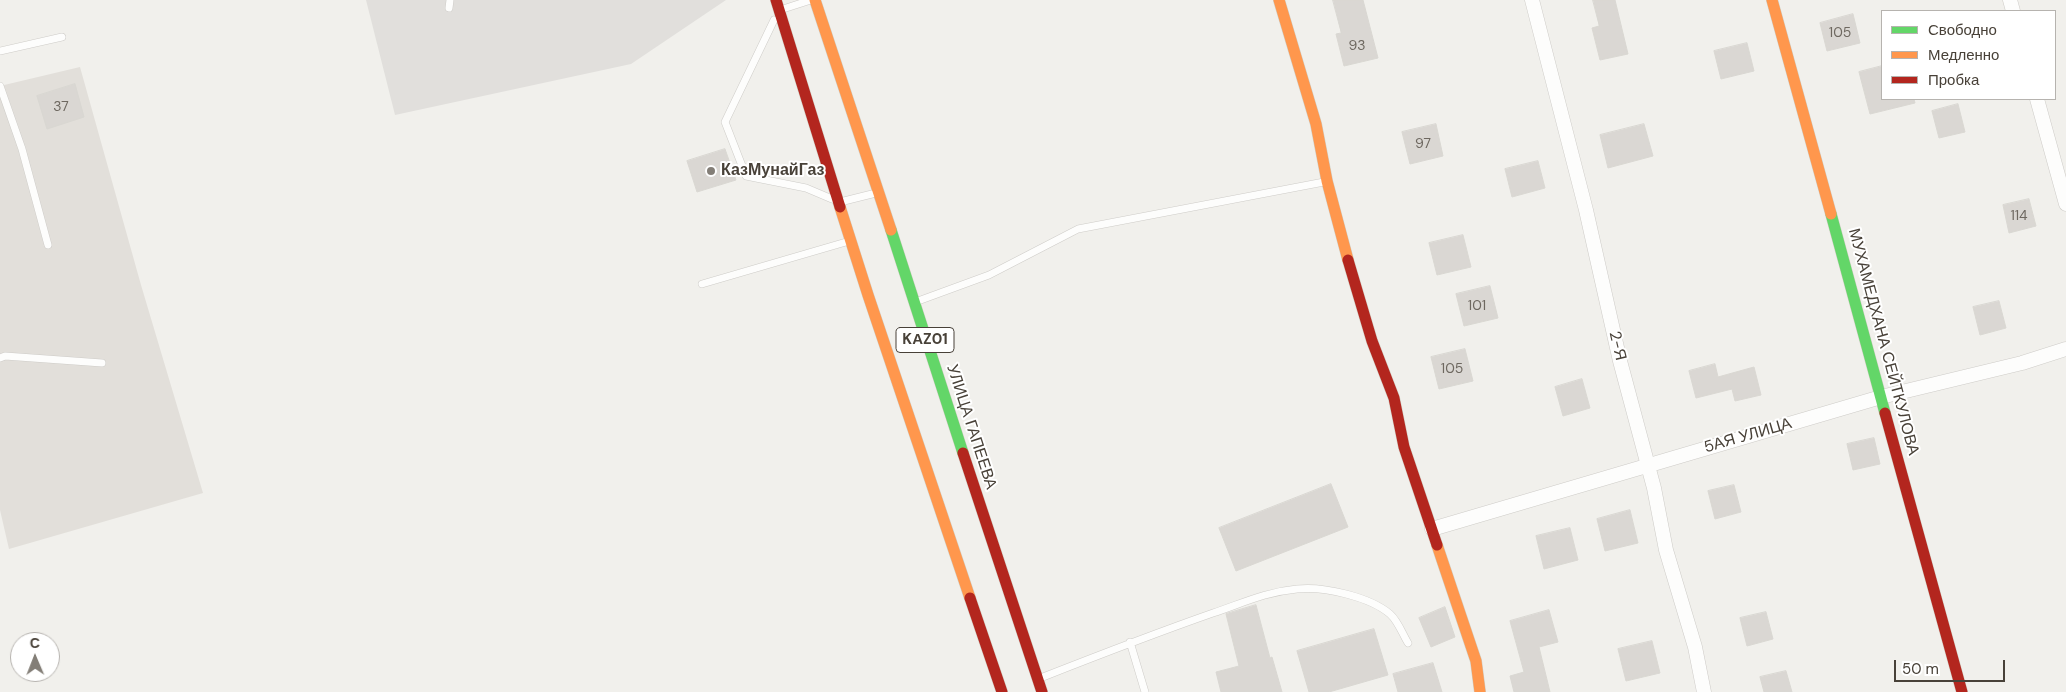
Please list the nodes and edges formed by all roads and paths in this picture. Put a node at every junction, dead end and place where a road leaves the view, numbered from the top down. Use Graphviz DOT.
graph roads {
  1 [pos="450,0"];
  2 [pos="813,0"];
  3 [pos="1279,0"];
  4 [pos="1532,0"];
  5 [pos="1772,0"];
  6 [pos="778,5"];
  7 [pos="449,8"];
  8 [pos="62,37"];
  9 [pos="0,51"];
  10 [pos="0,86"];
  11 [pos="2037,100"];
  12 [pos="1327,181"];
  13 [pos="877,192"];
  14 [pos="840,202"];
  15 [pos="2066,204"];
  16 [pos="851,240"];
  17 [pos="48,245"];
  18 [pos="702,284"];
  19 [pos="913,302"];
  20 [pos="2066,349"];
  21 [pos="0,358"];
  22 [pos="102,363"];
  23 [pos="1881,397"];
  24 [pos="1648,466"];
  25 [pos="1432,529"];
  26 [pos="1130,642"];
  27 [pos="1408,643"];
  28 [pos="1038,679"];
  29 [pos="1002,692"];
  30 [pos="1042,692"];
  31 [pos="1145,692"];
  32 [pos="1480,692"];
  33 [pos="1704,692"];
  34 [pos="1962,692"];
  1 -- 7 [label="lane"];
  2 -- 6 [label="lane"];
  2 -- 13 [label="main road, УЛИЦА ГАПЕЕВА / KАZ01"];
  3 -- 12 [label="main road"];
  4 -- 24 [label="street, 2-Я"];
  5 -- 23 [label="main road, МУХАМЕДХАНА СЕЙТКУЛОВА"];
  6 -- 14 [label="main road, KАZ01"];
  6 -- 14 [label="lane"];
  8 -- 9 [label="lane"];
  10 -- 17 [label="lane"];
  11 -- 15 [label="street"];
  12 -- 19 [label="lane"];
  12 -- 25 [label="main road"];
  13 -- 14 [label="lane"];
  13 -- 19 [label="main road, УЛИЦА ГАПЕЕВА / KАZ01"];
  14 -- 16 [label="main road, KАZ01"];
  16 -- 18 [label="lane"];
  16 -- 29 [label="main road, KАZ01"];
  19 -- 28 [label="main road, УЛИЦА ГАПЕЕВА / KАZ01"];
  20 -- 23 [label="street, 5АЯ УЛИЦА"];
  21 -- 22 [label="lane"];
  23 -- 24 [label="street, 5АЯ УЛИЦА"];
  23 -- 34 [label="main road, МУХАМЕДХАНА СЕЙТКУЛОВА"];
  24 -- 25 [label="street, 5АЯ УЛИЦА"];
  24 -- 33 [label="street, 2-Я"];
  25 -- 32 [label="main road"];
  26 -- 27 [label="lane"];
  26 -- 28 [label="lane"];
  26 -- 31 [label="lane"];
  28 -- 30 [label="main road, УЛИЦА ГАПЕЕВА / KАZ01"];
}
